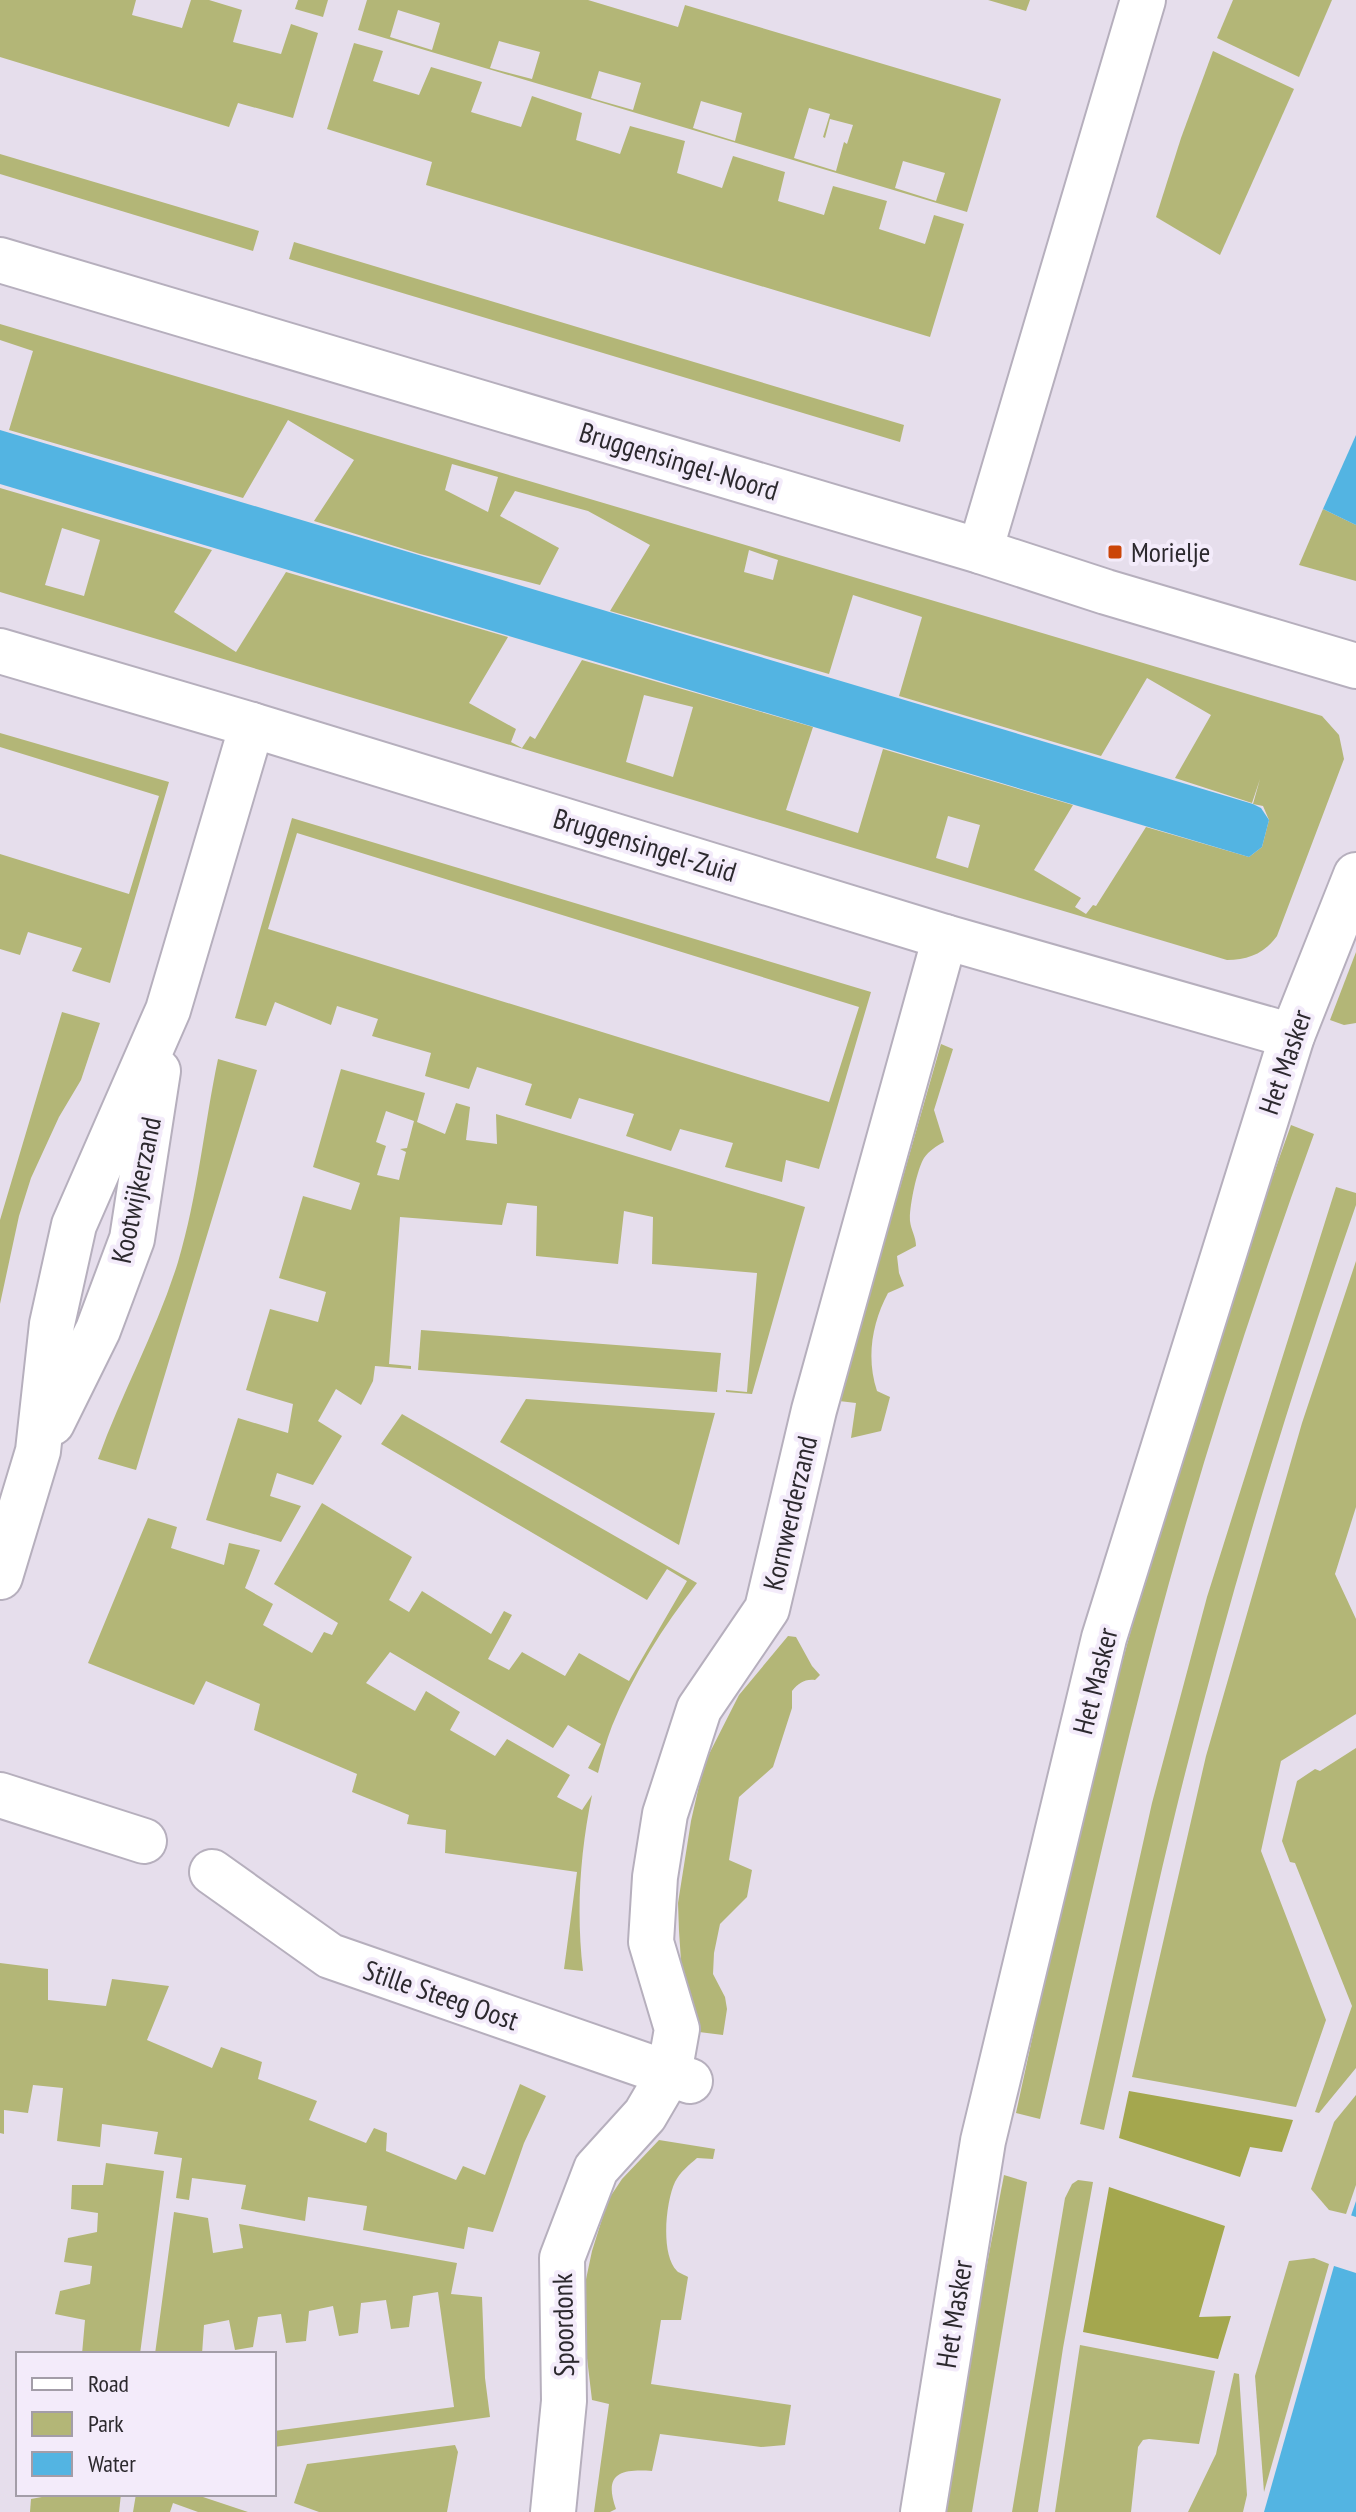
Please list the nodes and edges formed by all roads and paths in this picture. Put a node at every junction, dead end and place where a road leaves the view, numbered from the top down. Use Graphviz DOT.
graph roads {
  1 [pos="1143,0"];
  2 [pos="0,260"];
  3 [pos="980,551"];
  4 [pos="0,651"];
  5 [pos="1356,666"];
  6 [pos="252,725"];
  7 [pos="1356,875"];
  8 [pos="945,937"];
  9 [pos="168,1010"];
  10 [pos="1292,1036"];
  11 [pos="38,1451"];
  12 [pos="0,1577"];
  13 [pos="0,1795"];
  14 [pos="144,1841"];
  15 [pos="212,1872"];
  16 [pos="680,2078"];
  17 [pos="553,2512"];
  18 [pos="923,2512"];
  1 -- 3 [label="street"];
  2 -- 3 [label="street, Bruggensingel-Noord"];
  3 -- 5 [label="street, Bruggensingel-Noord"];
  4 -- 6 [label="street, Bruggensingel-Zuid"];
  6 -- 8 [label="street, Bruggensingel-Zuid"];
  6 -- 9 [label="street, Kootwijkerzand"];
  7 -- 10 [label="street, Het Masker"];
  8 -- 10 [label="street, Bruggensingel-Zuid"];
  8 -- 16 [label="street, Kornwerderzand"];
  9 -- 11 [label="street, Kootwijkerzand"];
  9 -- 11 [label="street, Kootwijkerzand"];
  10 -- 18 [label="street, Het Masker"];
  11 -- 12 [label="street, Kootwijkerzand"];
  13 -- 14 [label="street"];
  15 -- 16 [label="street, Stille Steeg Oost"];
  16 -- 17 [label="street, Spoordonk"];
}
